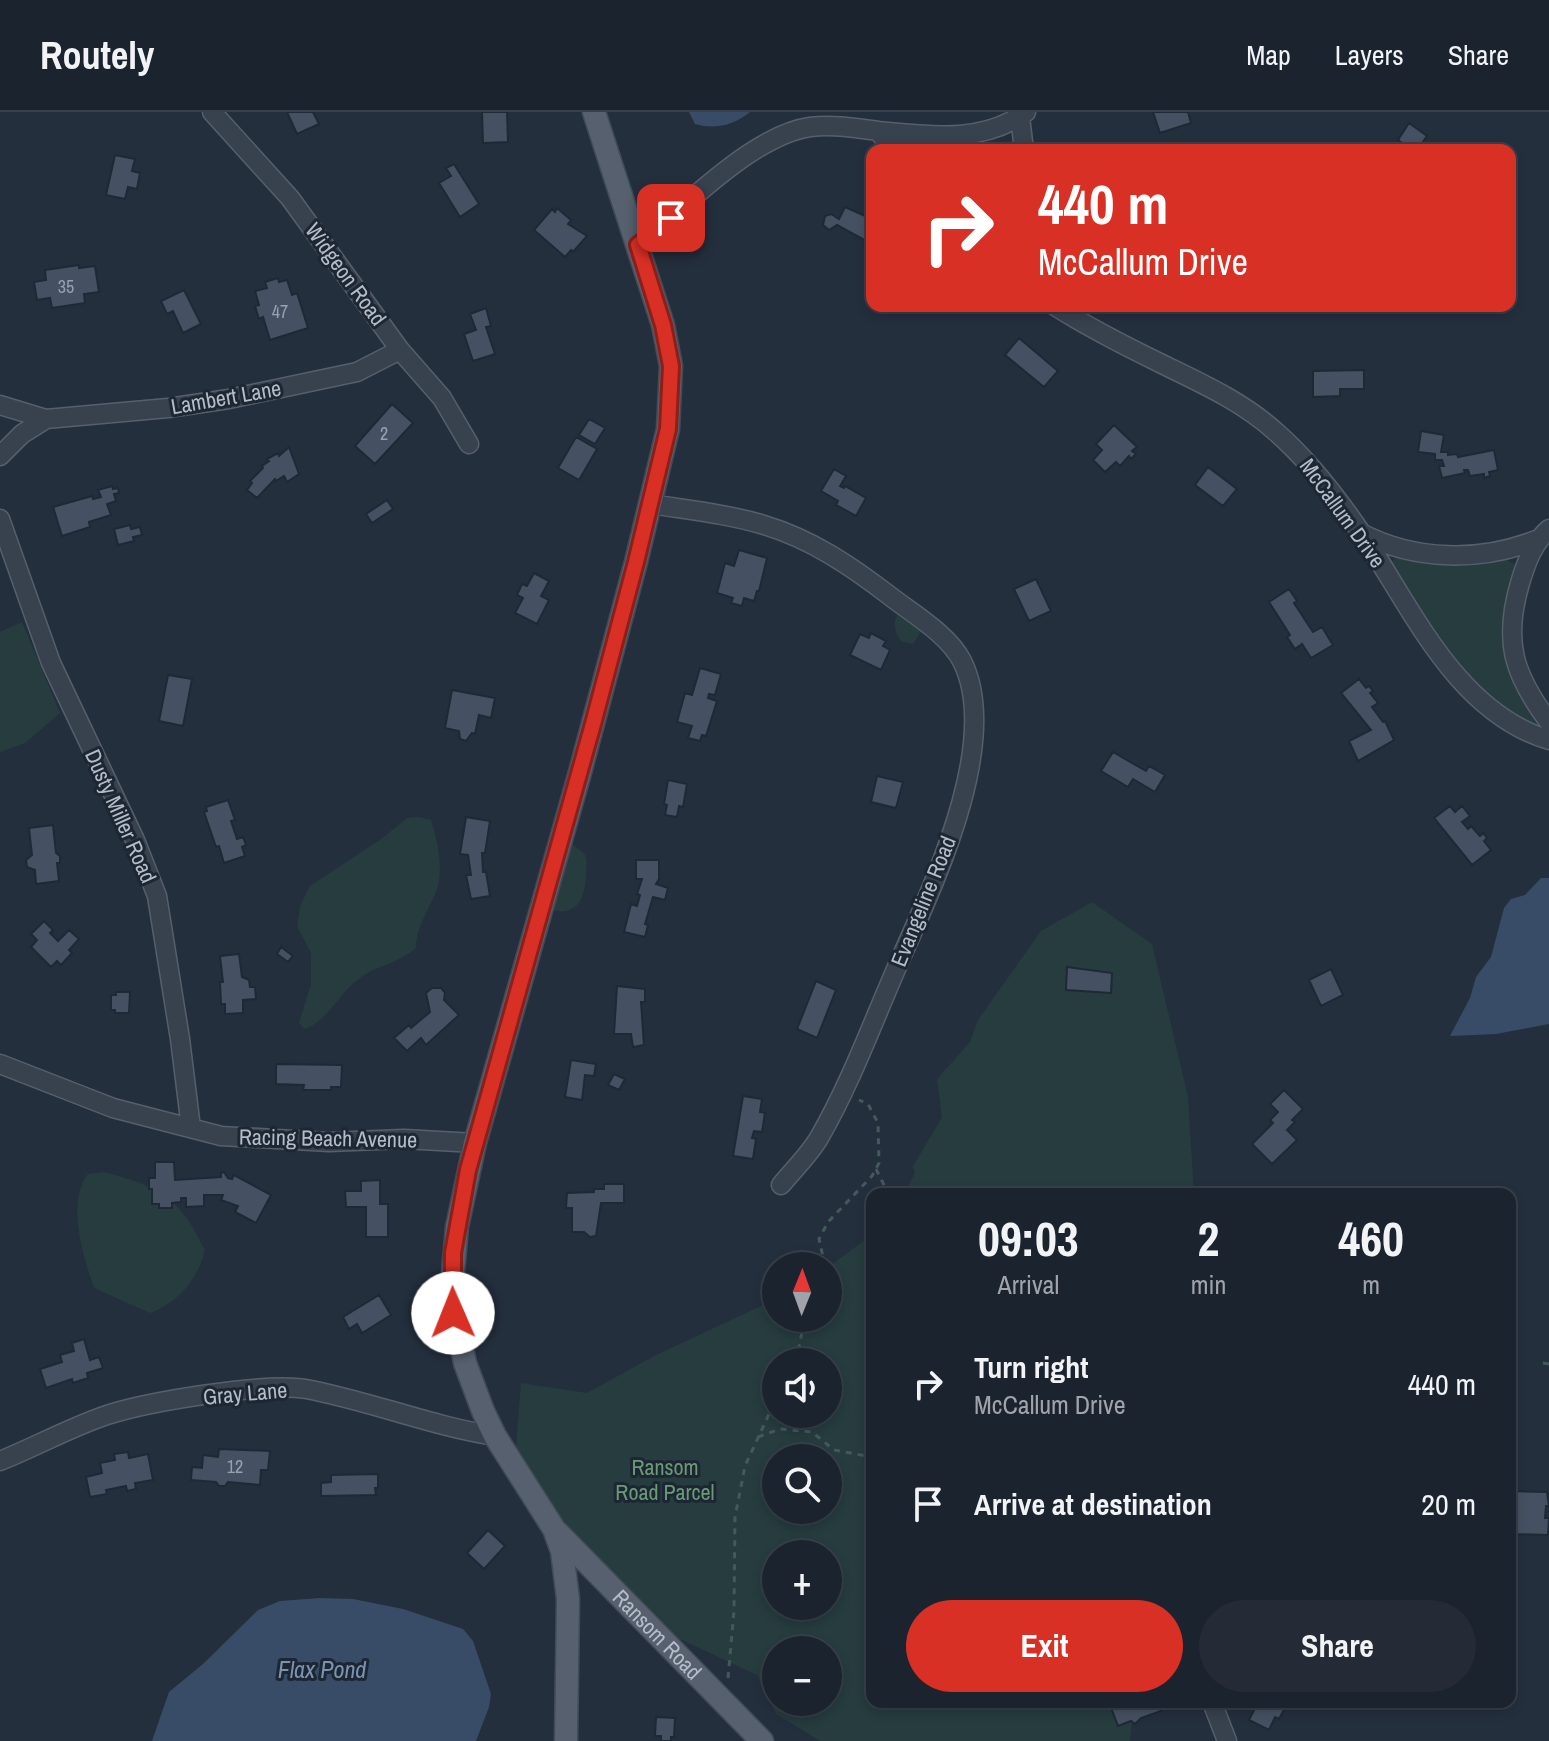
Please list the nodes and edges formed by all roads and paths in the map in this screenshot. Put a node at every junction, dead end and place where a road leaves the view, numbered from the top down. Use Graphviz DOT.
graph roads {
  1 [pos="212,112"];
  2 [pos="594,112"];
  3 [pos="1023,114"];
  4 [pos="878,131"];
  5 [pos="888,144"];
  6 [pos="1024,144"];
  7 [pos="638,245"];
  8 [pos="1067,312"];
  9 [pos="400,350"];
  10 [pos="0,405"];
  11 [pos="46,419"];
  12 [pos="469,444"];
  13 [pos="0,456"];
  14 [pos="651,504"];
  15 [pos="0,519"];
  16 [pos="1361,533"];
  17 [pos="1543,535"];
  18 [pos="1549,722"];
  19 [pos="1549,740"];
  20 [pos="0,1064"];
  21 [pos="842,1093"];
  22 [pos="191,1128"];
  23 [pos="475,1143"];
  24 [pos="876,1169"];
  25 [pos="781,1185"];
  26 [pos="886,1188"];
  27 [pos="822,1252"];
  28 [pos="1543,1363"];
  29 [pos="1549,1364"];
  30 [pos="762,1428"];
  31 [pos="495,1436"];
  32 [pos="758,1437"];
  33 [pos="866,1456"];
  34 [pos="0,1461"];
  35 [pos="554,1529"];
  36 [pos="721,1701"];
  37 [pos="1214,1708"];
  38 [pos="566,1741"];
  39 [pos="762,1741"];
  40 [pos="1227,1741"];
  1 -- 9 [label="street, Widgeon Road"];
  2 -- 7 [label="main road"];
  3 -- 4 [label="street"];
  3 -- 6 [label="street"];
  4 -- 5 [label="street"];
  4 -- 7 [label="street"];
  7 -- 14 [label="main road"];
  8 -- 16 [label="street, McCallum Drive"];
  9 -- 11 [label="street, Lambert Lane"];
  9 -- 12 [label="street, Widgeon Road"];
  10 -- 11 [label="street, Lambert Lane"];
  11 -- 13 [label="street"];
  14 -- 21 [label="street, Evangeline Road"];
  14 -- 23 [label="main road"];
  15 -- 22 [label="street, Dusty Miller Road"];
  16 -- 17 [label="street"];
  16 -- 19 [label="street, McCallum Drive"];
  17 -- 18 [label="street"];
  20 -- 22 [label="street, Racing Beach Avenue"];
  21 -- 24 [label="path"];
  21 -- 25 [label="street, Evangeline Road"];
  22 -- 23 [label="street, Racing Beach Avenue"];
  23 -- 31 [label="main road"];
  24 -- 26 [label="path"];
  24 -- 27 [label="path"];
  28 -- 29 [label="path"];
  30 -- 32 [label="path"];
  31 -- 34 [label="street, Gray Lane"];
  31 -- 35 [label="main road"];
  32 -- 33 [label="path"];
  32 -- 36 [label="path"];
  35 -- 36 [label="main road, Ransom Road"];
  35 -- 38 [label="main road"];
  36 -- 39 [label="main road, Ransom Road"];
  37 -- 40 [label="street"];
}
